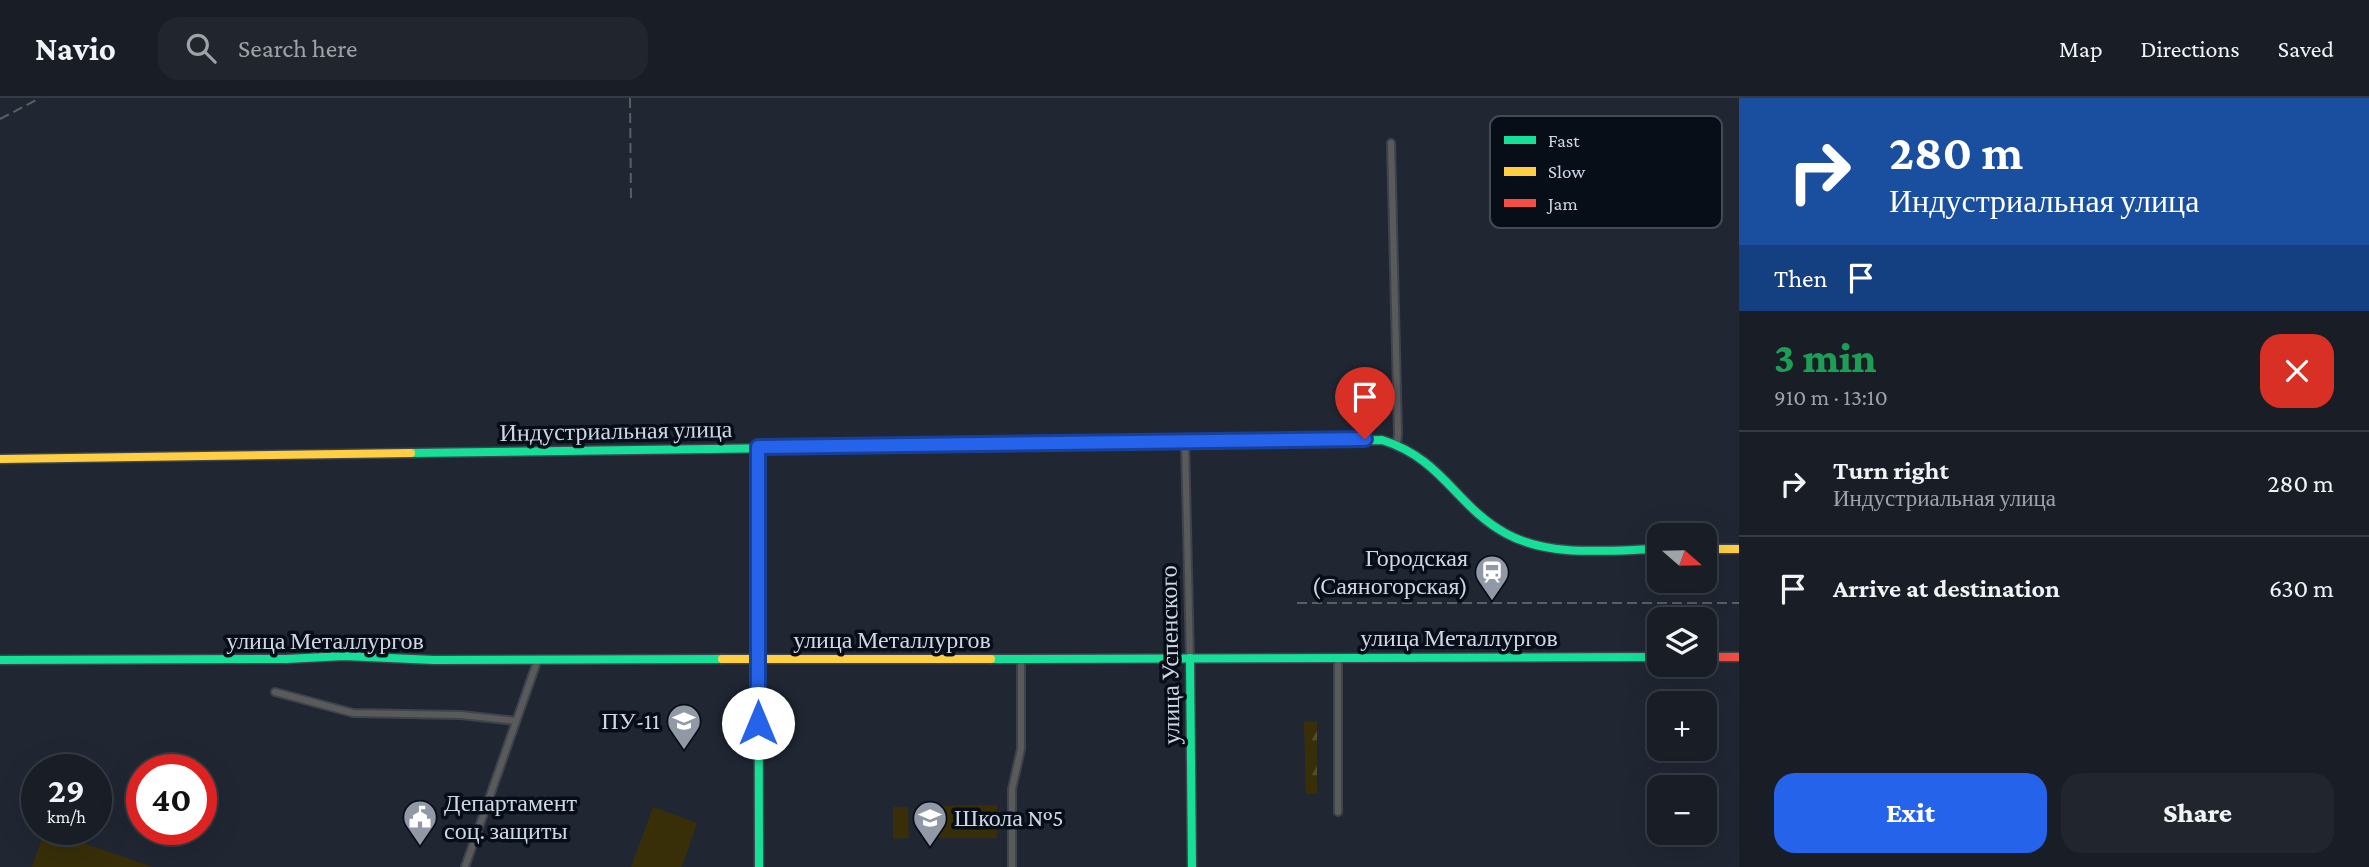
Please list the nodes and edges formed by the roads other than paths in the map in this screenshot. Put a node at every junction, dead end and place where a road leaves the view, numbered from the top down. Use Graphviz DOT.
graph roads {
  1 [pos="1391,143"];
  2 [pos="1185,442"];
  3 [pos="1396,443"];
  4 [pos="758,447"];
  5 [pos="0,459"];
  6 [pos="1647,549"];
  7 [pos="1717,549"];
  8 [pos="1739,549"];
  9 [pos="1647,657"];
  10 [pos="1717,657"];
  11 [pos="1739,657"];
  12 [pos="1190,658"];
  13 [pos="1338,658"];
  14 [pos="538,659"];
  15 [pos="758,659"];
  16 [pos="1021,659"];
  17 [pos="0,660"];
  18 [pos="275,692"];
  19 [pos="516,721"];
  20 [pos="1338,813"];
  21 [pos="465,867"];
  22 [pos="758,867"];
  23 [pos="1012,867"];
  24 [pos="1192,867"];
  1 -- 3 [label="street"];
  2 -- 3 [label="street, Индустриальная улица"];
  2 -- 4 [label="street, Индустриальная улица"];
  2 -- 12 [label="street, улица Успенского"];
  3 -- 6 [label="street, Индустриальная улица"];
  4 -- 5 [label="street, Индустриальная улица"];
  4 -- 15 [label="street"];
  7 -- 8 [label="street"];
  9 -- 13 [label="street, улица Металлургов"];
  10 -- 11 [label="street"];
  12 -- 13 [label="street, улица Металлургов"];
  12 -- 16 [label="street, улица Металлургов"];
  12 -- 24 [label="street, улица Успенского"];
  13 -- 20 [label="street"];
  14 -- 15 [label="street, улица Металлургов"];
  14 -- 17 [label="street, улица Металлургов"];
  14 -- 19 [label="street"];
  15 -- 16 [label="street, улица Металлургов"];
  15 -- 22 [label="street"];
  16 -- 23 [label="street"];
  18 -- 19 [label="street"];
  19 -- 21 [label="street"];
}
